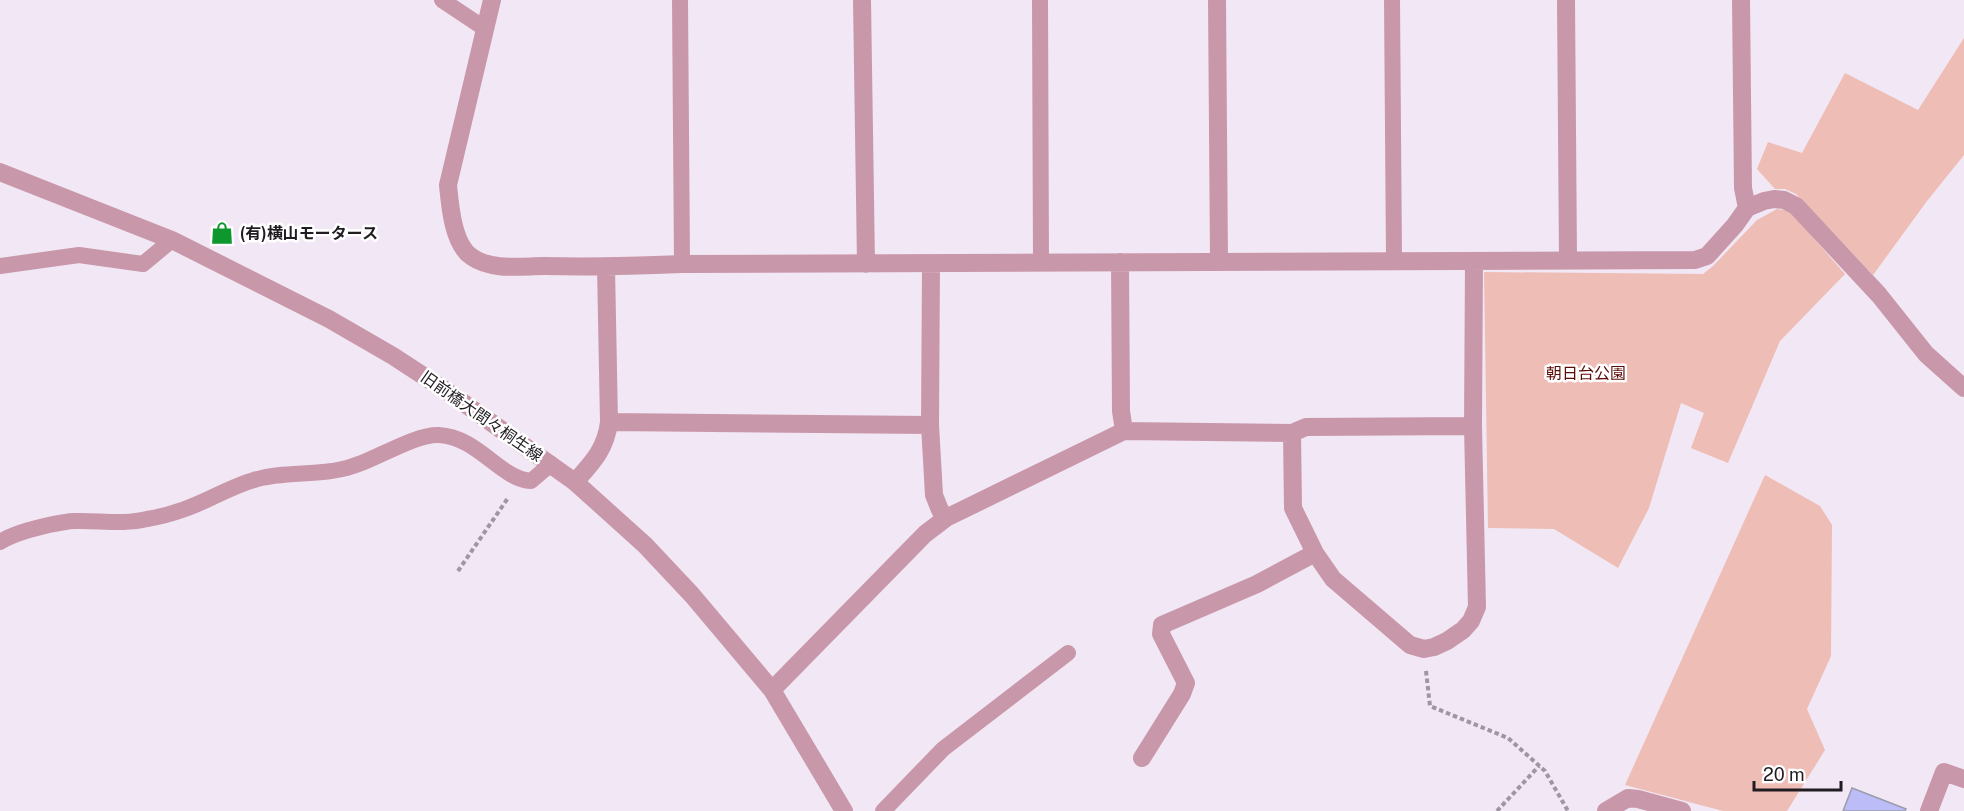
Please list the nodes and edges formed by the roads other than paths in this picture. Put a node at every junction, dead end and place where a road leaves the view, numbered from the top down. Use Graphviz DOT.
graph roads {
  1 [pos="442,0"];
  2 [pos="492,0"];
  3 [pos="680,0"];
  4 [pos="862,0"];
  5 [pos="1040,0"];
  6 [pos="1217,0"];
  7 [pos="1392,0"];
  8 [pos="1566,0"];
  9 [pos="1741,0"];
  10 [pos="483,28"];
  11 [pos="0,172"];
  12 [pos="1747,208"];
  13 [pos="172,240"];
  14 [pos="1568,260"];
  15 [pos="1395,261"];
  16 [pos="1120,262"];
  17 [pos="1219,262"];
  18 [pos="1474,262"];
  19 [pos="1041,263"];
  20 [pos="682,264"];
  21 [pos="866,264"];
  22 [pos="931,264"];
  23 [pos="0,266"];
  24 [pos="606,267"];
  25 [pos="1964,388"];
  26 [pos="609,422"];
  27 [pos="930,425"];
  28 [pos="1473,426"];
  29 [pos="1124,431"];
  30 [pos="1292,433"];
  31 [pos="550,464"];
  32 [pos="575,482"];
  33 [pos="946,518"];
  34 [pos="0,542"];
  35 [pos="1315,553"];
  36 [pos="1068,653"];
  37 [pos="772,690"];
  38 [pos="1142,758"];
  39 [pos="1964,779"];
  40 [pos="844,811"];
  41 [pos="883,811"];
  42 [pos="1606,811"];
  43 [pos="1682,811"];
  44 [pos="1929,811"];
  1 -- 10 [label="lane"];
  2 -- 10 [label="street"];
  3 -- 20 [label="lane"];
  4 -- 21 [label="street"];
  5 -- 19 [label="lane"];
  6 -- 17 [label="street"];
  7 -- 15 [label="lane"];
  8 -- 14 [label="street"];
  9 -- 12 [label="street"];
  10 -- 24 [label="street"];
  11 -- 13 [label="street, 旧前橋大間々桐生線"];
  12 -- 14 [label="street"];
  12 -- 25 [label="street"];
  13 -- 23 [label="lane"];
  13 -- 31 [label="street, 旧前橋大間々桐生線"];
  14 -- 18 [label="street"];
  15 -- 17 [label="street"];
  15 -- 18 [label="street"];
  16 -- 17 [label="street"];
  16 -- 19 [label="street"];
  16 -- 29 [label="street"];
  18 -- 28 [label="street"];
  19 -- 22 [label="street"];
  20 -- 21 [label="street"];
  20 -- 24 [label="street"];
  21 -- 22 [label="street"];
  22 -- 27 [label="street"];
  24 -- 26 [label="street"];
  26 -- 27 [label="street"];
  26 -- 32 [label="street"];
  27 -- 33 [label="street"];
  28 -- 30 [label="street"];
  28 -- 35 [label="street"];
  29 -- 30 [label="street"];
  29 -- 33 [label="street"];
  30 -- 35 [label="street"];
  31 -- 32 [label="street, 旧前橋大間々桐生線"];
  31 -- 34 [label="lane"];
  32 -- 37 [label="street, 旧前橋大間々桐生線"];
  33 -- 37 [label="street"];
  35 -- 38 [label="street"];
  36 -- 41 [label="lane"];
  37 -- 40 [label="street, 旧前橋大間々桐生線"];
  39 -- 44 [label="street"];
  42 -- 43 [label="street"];
}
